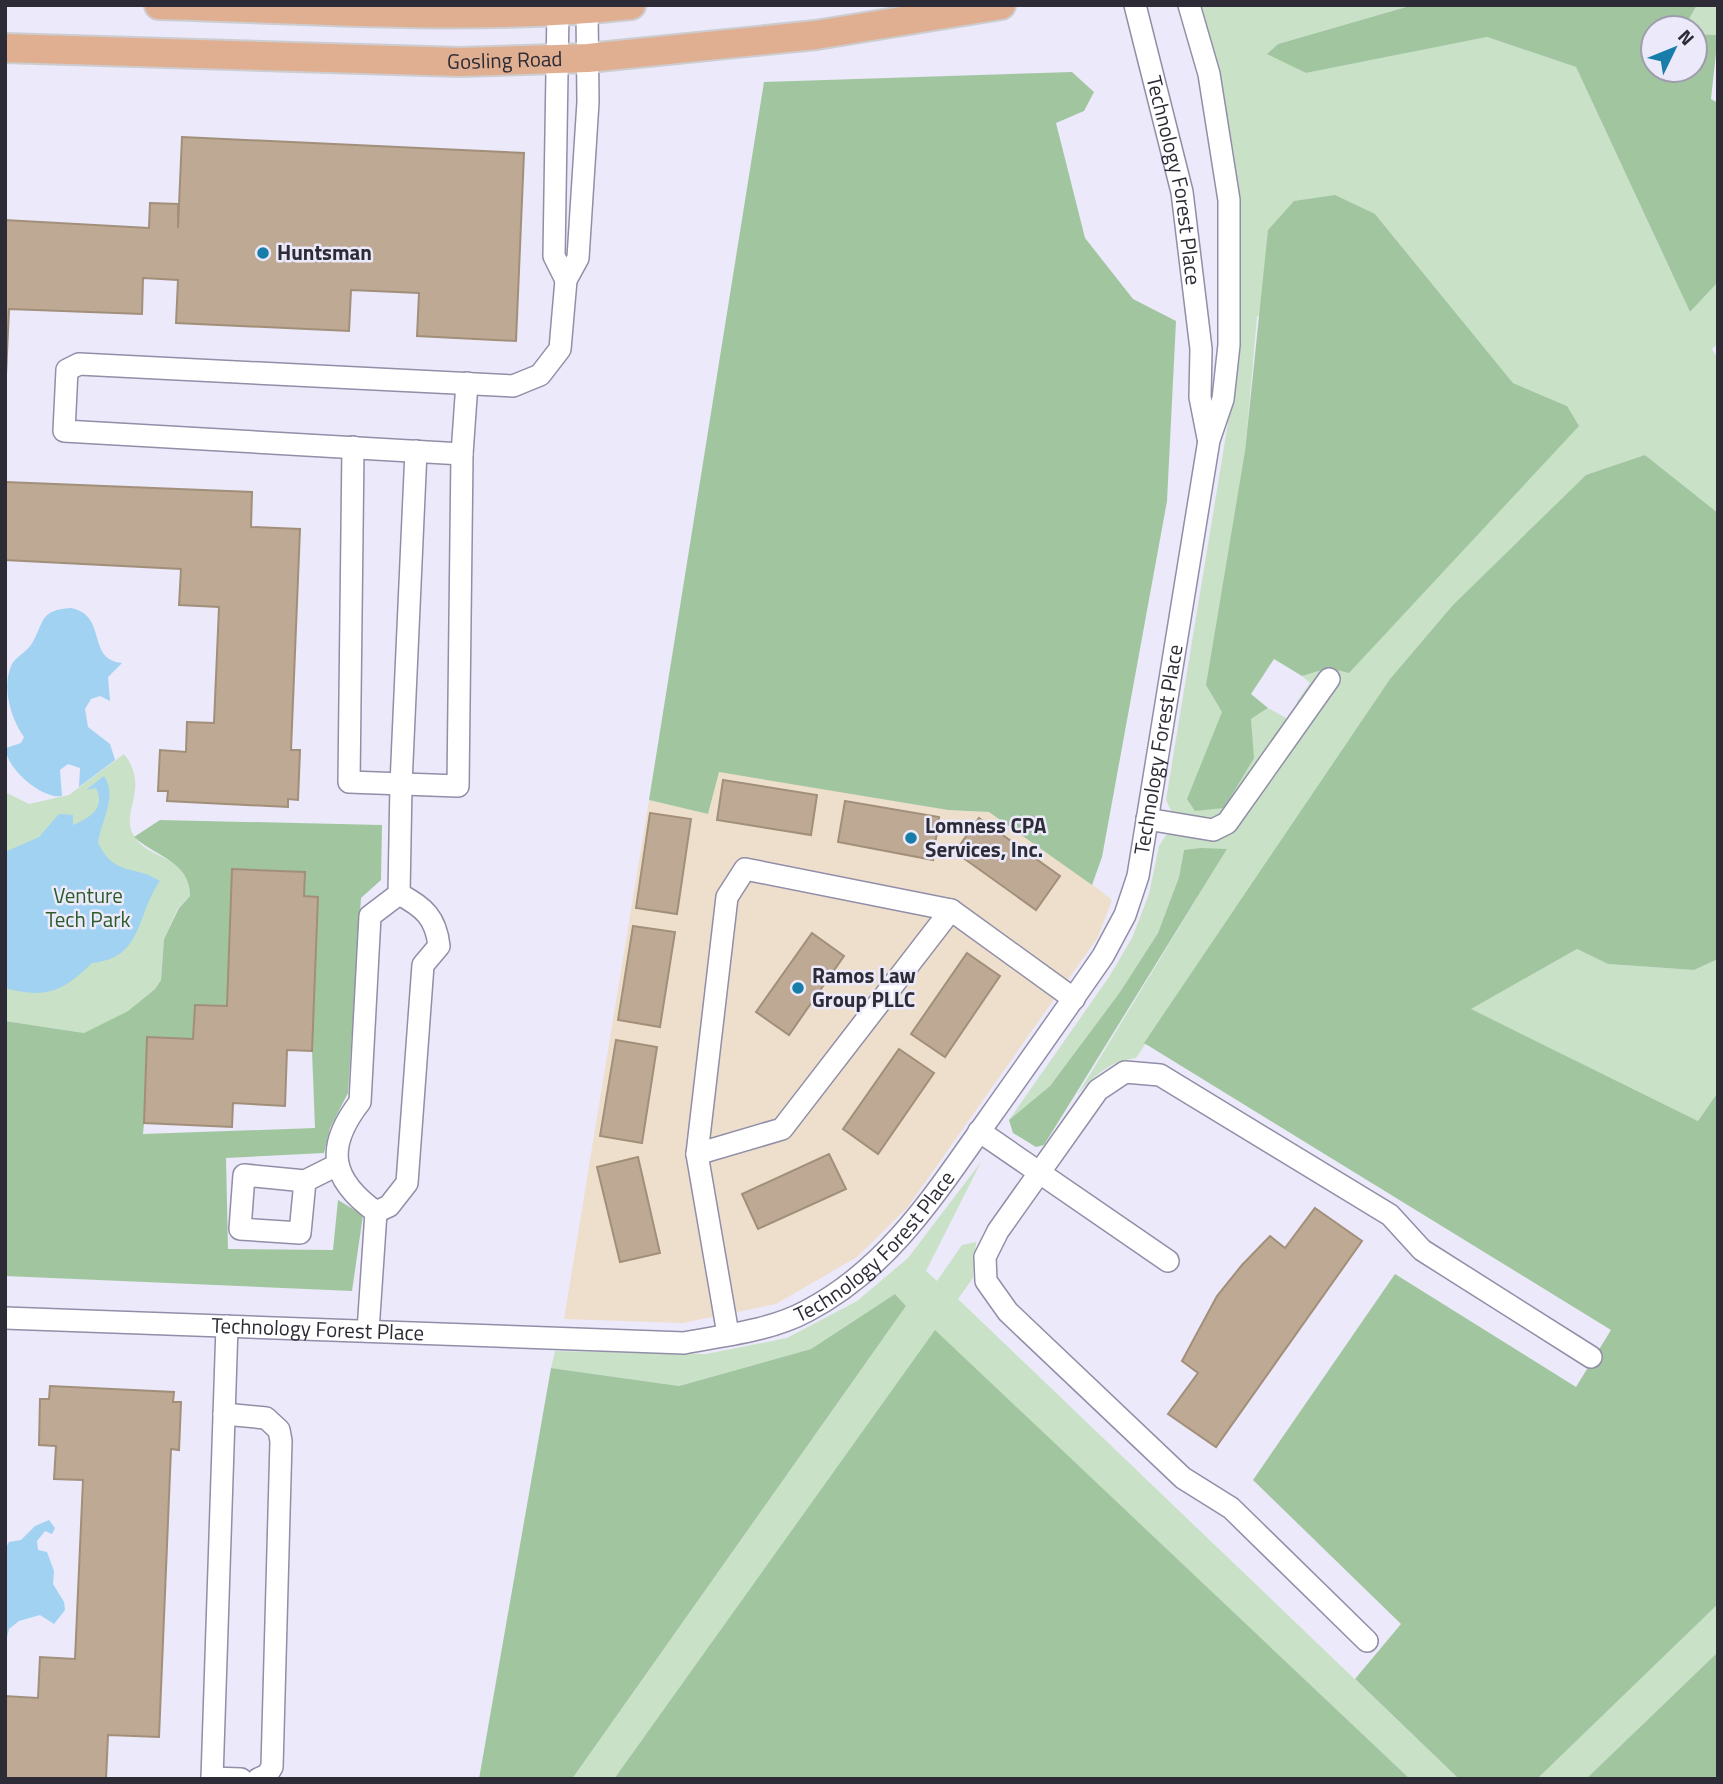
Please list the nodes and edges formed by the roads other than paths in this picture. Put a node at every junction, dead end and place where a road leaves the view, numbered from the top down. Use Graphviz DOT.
graph roads {
  1 [pos="159,5"];
  2 [pos="631,5"];
  3 [pos="1001,5"];
  4 [pos="1135,5"];
  5 [pos="1189,5"];
  6 [pos="558,10"];
  7 [pos="587,10"];
  8 [pos="5,48"];
  9 [pos="588,58"];
  10 [pos="560,59"];
  11 [pos="566,280"];
  12 [pos="467,383"];
  13 [pos="1209,440"];
  14 [pos="353,447"];
  15 [pos="416,451"];
  16 [pos="462,454"];
  17 [pos="1329,679"];
  18 [pos="401,784"];
  19 [pos="1147,819"];
  20 [pos="399,894"];
  21 [pos="951,909"];
  22 [pos="1074,999"];
  23 [pos="979,1131"];
  24 [pos="697,1154"];
  25 [pos="337,1165"];
  26 [pos="1040,1173"];
  27 [pos="305,1181"];
  28 [pos="376,1212"];
  29 [pos="1168,1261"];
  30 [pos="5,1318"];
  31 [pos="227,1326"];
  32 [pos="368,1331"];
  33 [pos="728,1334"];
  34 [pos="1591,1357"];
  35 [pos="224,1414"];
  36 [pos="1367,1641"];
  37 [pos="212,1779"];
  38 [pos="241,1779"];
  39 [pos="258,1779"];
  1 -- 6 [label="main road"];
  2 -- 7 [label="main road"];
  3 -- 9 [label="main road, Gosling Road"];
  4 -- 13 [label="street, Technology Forest Place"];
  5 -- 13 [label="street, Technology Forest Place"];
  6 -- 7 [label="main road"];
  6 -- 10 [label="street"];
  7 -- 9 [label="street"];
  8 -- 10 [label="main road, Gosling Road"];
  9 -- 10 [label="main road, Gosling Road"];
  9 -- 11 [label="street"];
  10 -- 11 [label="street"];
  11 -- 12 [label="street"];
  12 -- 14 [label="street"];
  12 -- 16 [label="street"];
  13 -- 19 [label="street, Technology Forest Place"];
  14 -- 15 [label="street"];
  14 -- 18 [label="street"];
  15 -- 16 [label="street"];
  15 -- 18 [label="street"];
  16 -- 18 [label="street"];
  17 -- 19 [label="street"];
  18 -- 20 [label="street"];
  19 -- 22 [label="street, Technology Forest Place"];
  20 -- 25 [label="street"];
  20 -- 28 [label="street"];
  21 -- 22 [label="street"];
  21 -- 24 [label="street"];
  21 -- 24 [label="street"];
  22 -- 23 [label="street, Technology Forest Place"];
  23 -- 26 [label="street"];
  23 -- 33 [label="street, Technology Forest Place"];
  24 -- 33 [label="street"];
  25 -- 27 [label="street"];
  25 -- 28 [label="street"];
  26 -- 29 [label="street"];
  26 -- 34 [label="street"];
  26 -- 36 [label="street"];
  28 -- 32 [label="street"];
  30 -- 31 [label="street, Technology Forest Place"];
  31 -- 32 [label="street, Technology Forest Place"];
  31 -- 35 [label="street"];
  32 -- 33 [label="street, Technology Forest Place"];
  35 -- 37 [label="street"];
  35 -- 39 [label="street"];
  37 -- 38 [label="street"];
}
